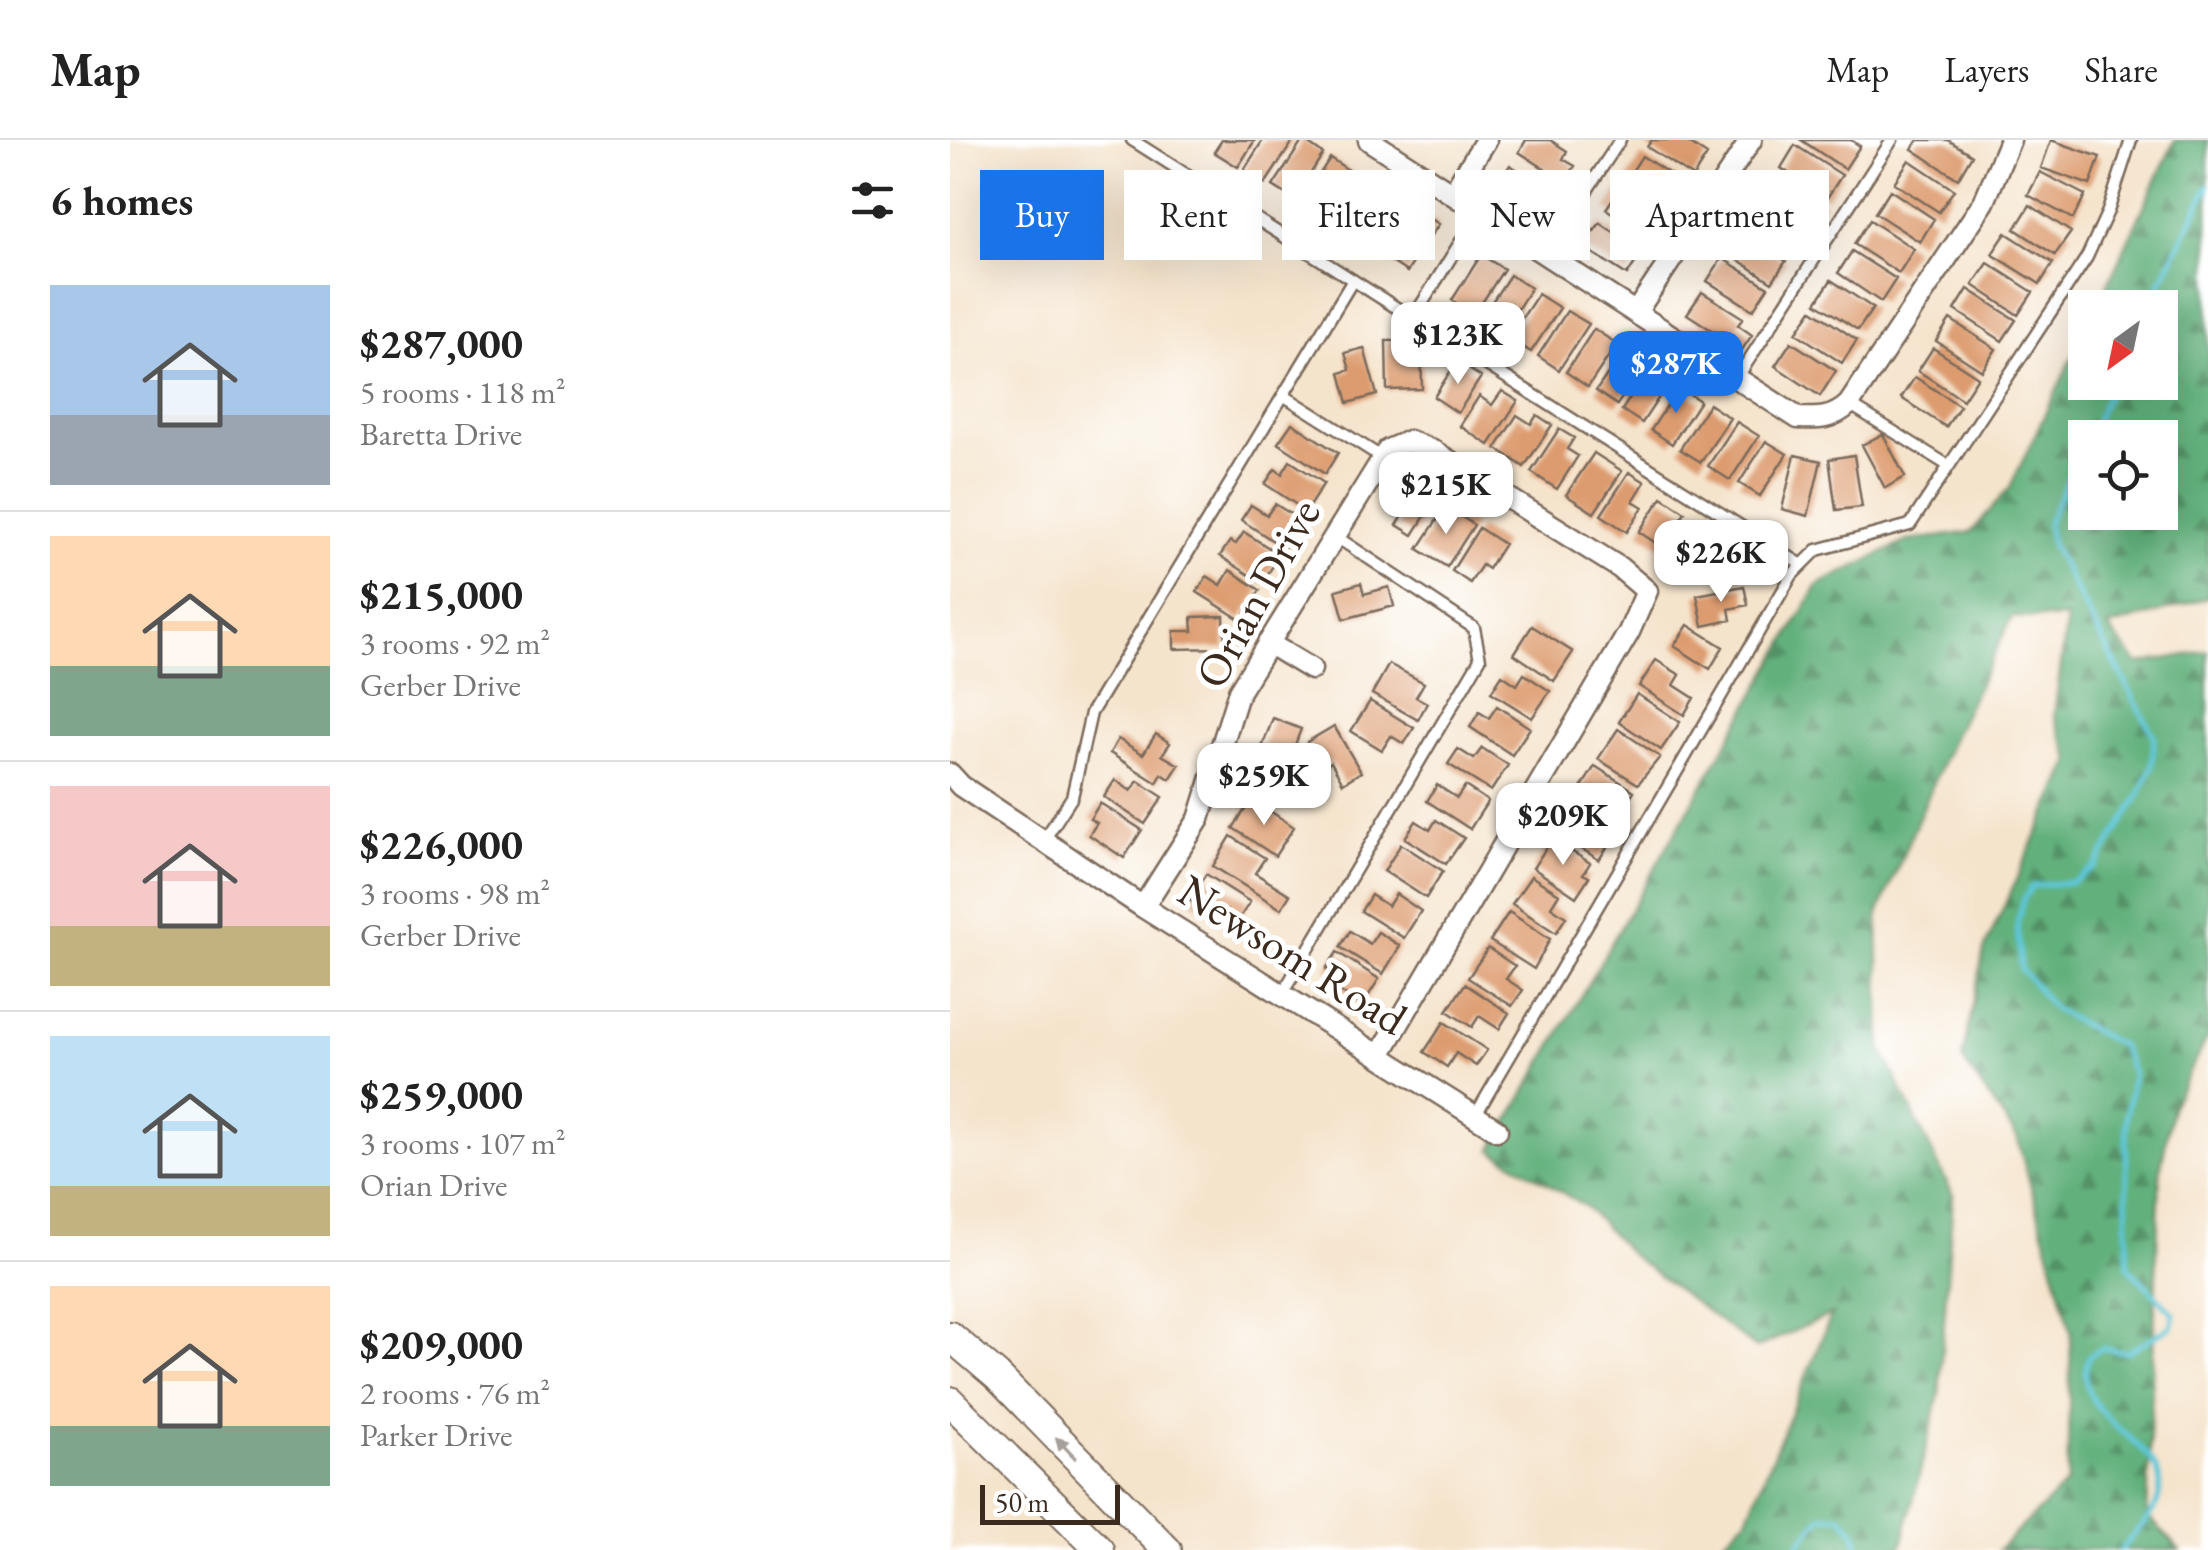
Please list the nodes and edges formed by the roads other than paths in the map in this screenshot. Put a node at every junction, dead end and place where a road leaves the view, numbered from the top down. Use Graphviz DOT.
graph roads {
  1 [pos="1132,140"];
  2 [pos="1370,140"];
  3 [pos="1486,140"];
  4 [pos="1620,140"];
  5 [pos="1751,140"];
  6 [pos="1892,140"];
  7 [pos="2010,140"];
  8 [pos="2130,140"];
  9 [pos="1590,185"];
  10 [pos="1454,191"];
  11 [pos="1455,250"];
  12 [pos="1558,260"];
  13 [pos="1353,280"];
  14 [pos="1636,312"];
  15 [pos="1412,318"];
  16 [pos="1737,378"];
  17 [pos="1283,395"];
  18 [pos="1849,404"];
  19 [pos="1382,458"];
  20 [pos="1949,466"];
  21 [pos="1334,535"];
  22 [pos="1802,565"];
  23 [pos="1268,643"];
  24 [pos="1312,669"];
  25 [pos="950,774"];
  26 [pos="1044,841"];
  27 [pos="1143,907"];
  28 [pos="1282,995"];
  29 [pos="1380,1056"];
  30 [pos="1475,1116"];
  31 [pos="1496,1130"];
  32 [pos="950,1336"];
  33 [pos="950,1402"];
  34 [pos="1160,1548"];
  35 [pos="1100,1550"];
  1 -- 13 [label="lane"];
  2 -- 10 [label="street"];
  3 -- 10 [label="street"];
  4 -- 9 [label="lane"];
  5 -- 14 [label="street"];
  6 -- 16 [label="lane"];
  7 -- 18 [label="street"];
  8 -- 20 [label="lane"];
  11 -- 15 [label="lane"];
  12 -- 14 [label="street"];
  13 -- 15 [label="lane"];
  13 -- 17 [label="lane"];
  14 -- 16 [label="street"];
  15 -- 22 [label="lane"];
  16 -- 18 [label="street"];
  17 -- 19 [label="lane"];
  17 -- 26 [label="lane"];
  18 -- 20 [label="lane"];
  19 -- 21 [label="street, Orian Drive"];
  19 -- 29 [label="street, Orian Drive"];
  20 -- 22 [label="lane"];
  21 -- 23 [label="street, Orian Drive"];
  21 -- 28 [label="lane"];
  22 -- 30 [label="lane"];
  23 -- 24 [label="street"];
  23 -- 27 [label="street, Orian Drive"];
  25 -- 26 [label="street, Newsom Road"];
  26 -- 27 [label="street, Newsom Road"];
  27 -- 28 [label="street, Newsom Road"];
  28 -- 29 [label="street, Newsom Road"];
  29 -- 30 [label="street, Newsom Road"];
  30 -- 31 [label="street, Newsom Road"];
  34 -- 32 [label="main road, one-way"];
  33 -- 35 [label="main road"];
}
